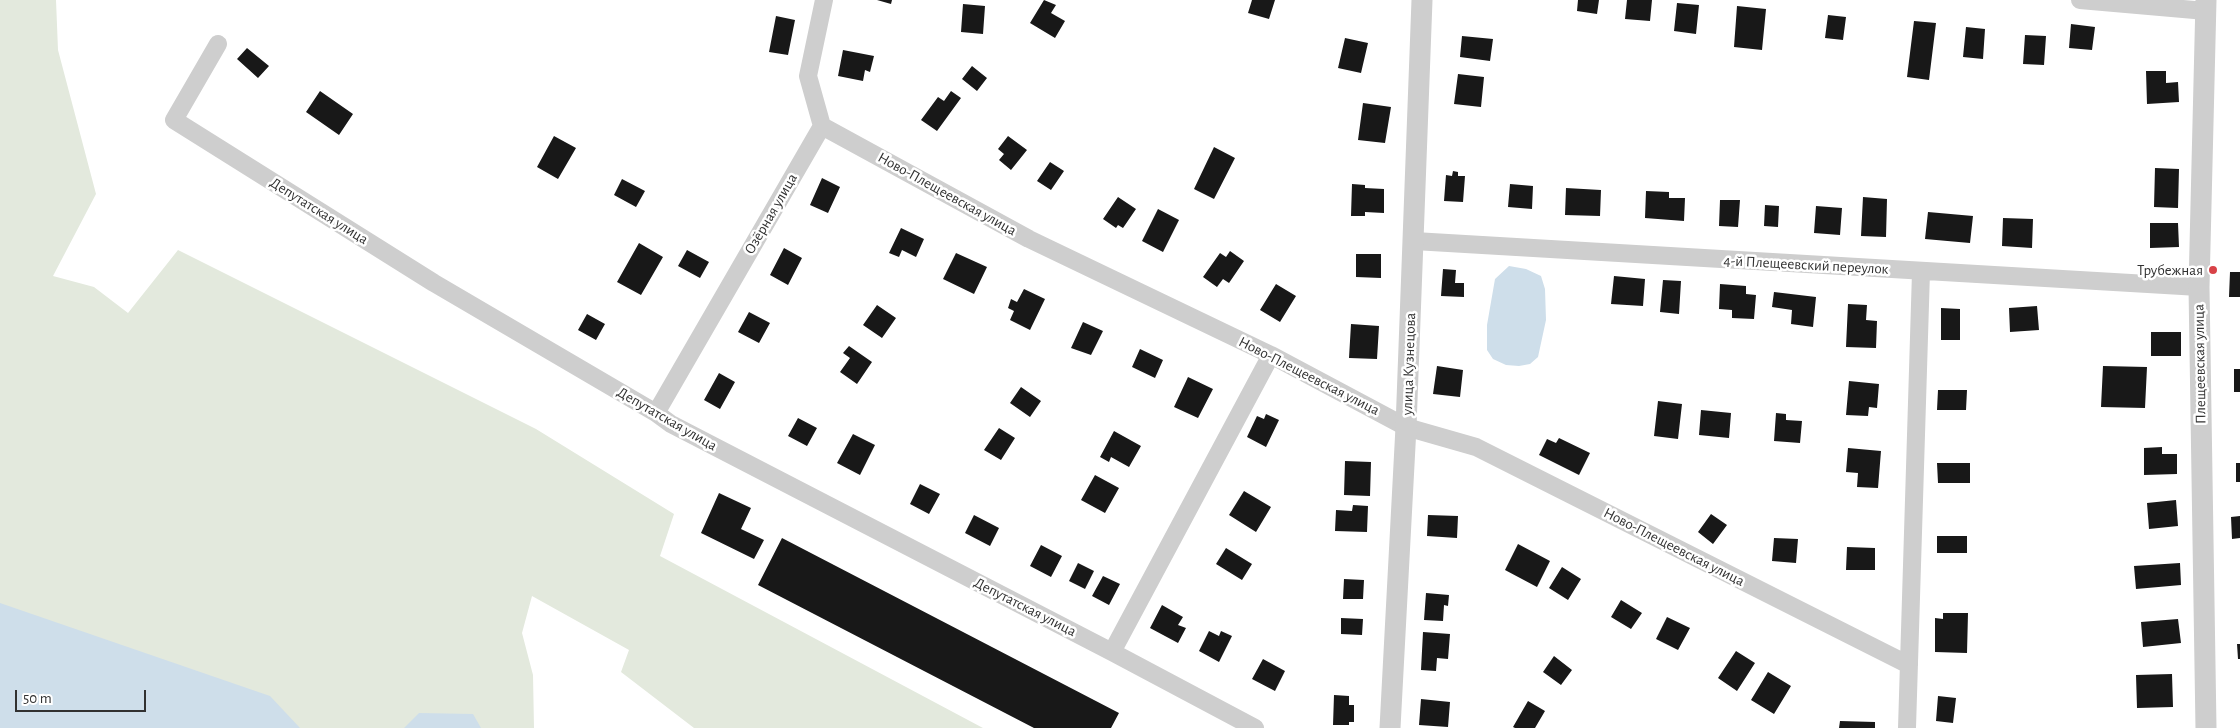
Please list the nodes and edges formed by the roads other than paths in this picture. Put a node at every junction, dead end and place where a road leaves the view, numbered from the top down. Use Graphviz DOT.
graph roads {
  1 [pos="824,0"];
  2 [pos="1422,0"];
  3 [pos="2080,0"];
  4 [pos="2206,5"];
  5 [pos="218,44"];
  6 [pos="822,126"];
  7 [pos="1414,241"];
  8 [pos="1920,272"];
  9 [pos="2199,287"];
  10 [pos="1271,355"];
  11 [pos="656,413"];
  12 [pos="1406,427"];
  13 [pos="1112,652"];
  14 [pos="1909,666"];
  15 [pos="1255,728"];
  16 [pos="1390,728"];
  17 [pos="1907,728"];
  18 [pos="2206,728"];
  1 -- 6 [label="street"];
  2 -- 7 [label="street, улица Кузнецова"];
  3 -- 4 [label="street"];
  4 -- 9 [label="street, Плещеевская улица"];
  5 -- 11 [label="street, Депутатская улица"];
  6 -- 10 [label="street, Ново-Плещеевская улица"];
  6 -- 11 [label="street, Озёрная улица"];
  7 -- 8 [label="street, 4-й Плещеевский переулок"];
  7 -- 12 [label="street, улица Кузнецова"];
  8 -- 9 [label="street, 4-й Плещеевский переулок"];
  8 -- 14 [label="street"];
  9 -- 18 [label="street, Плещеевская улица"];
  10 -- 12 [label="street, Ново-Плещеевская улица"];
  10 -- 13 [label="street"];
  11 -- 13 [label="street, Депутатская улица"];
  12 -- 14 [label="street, Ново-Плещеевская улица"];
  12 -- 16 [label="street, улица Кузнецова"];
  13 -- 15 [label="street, Депутатская улица"];
  14 -- 17 [label="street"];
}
